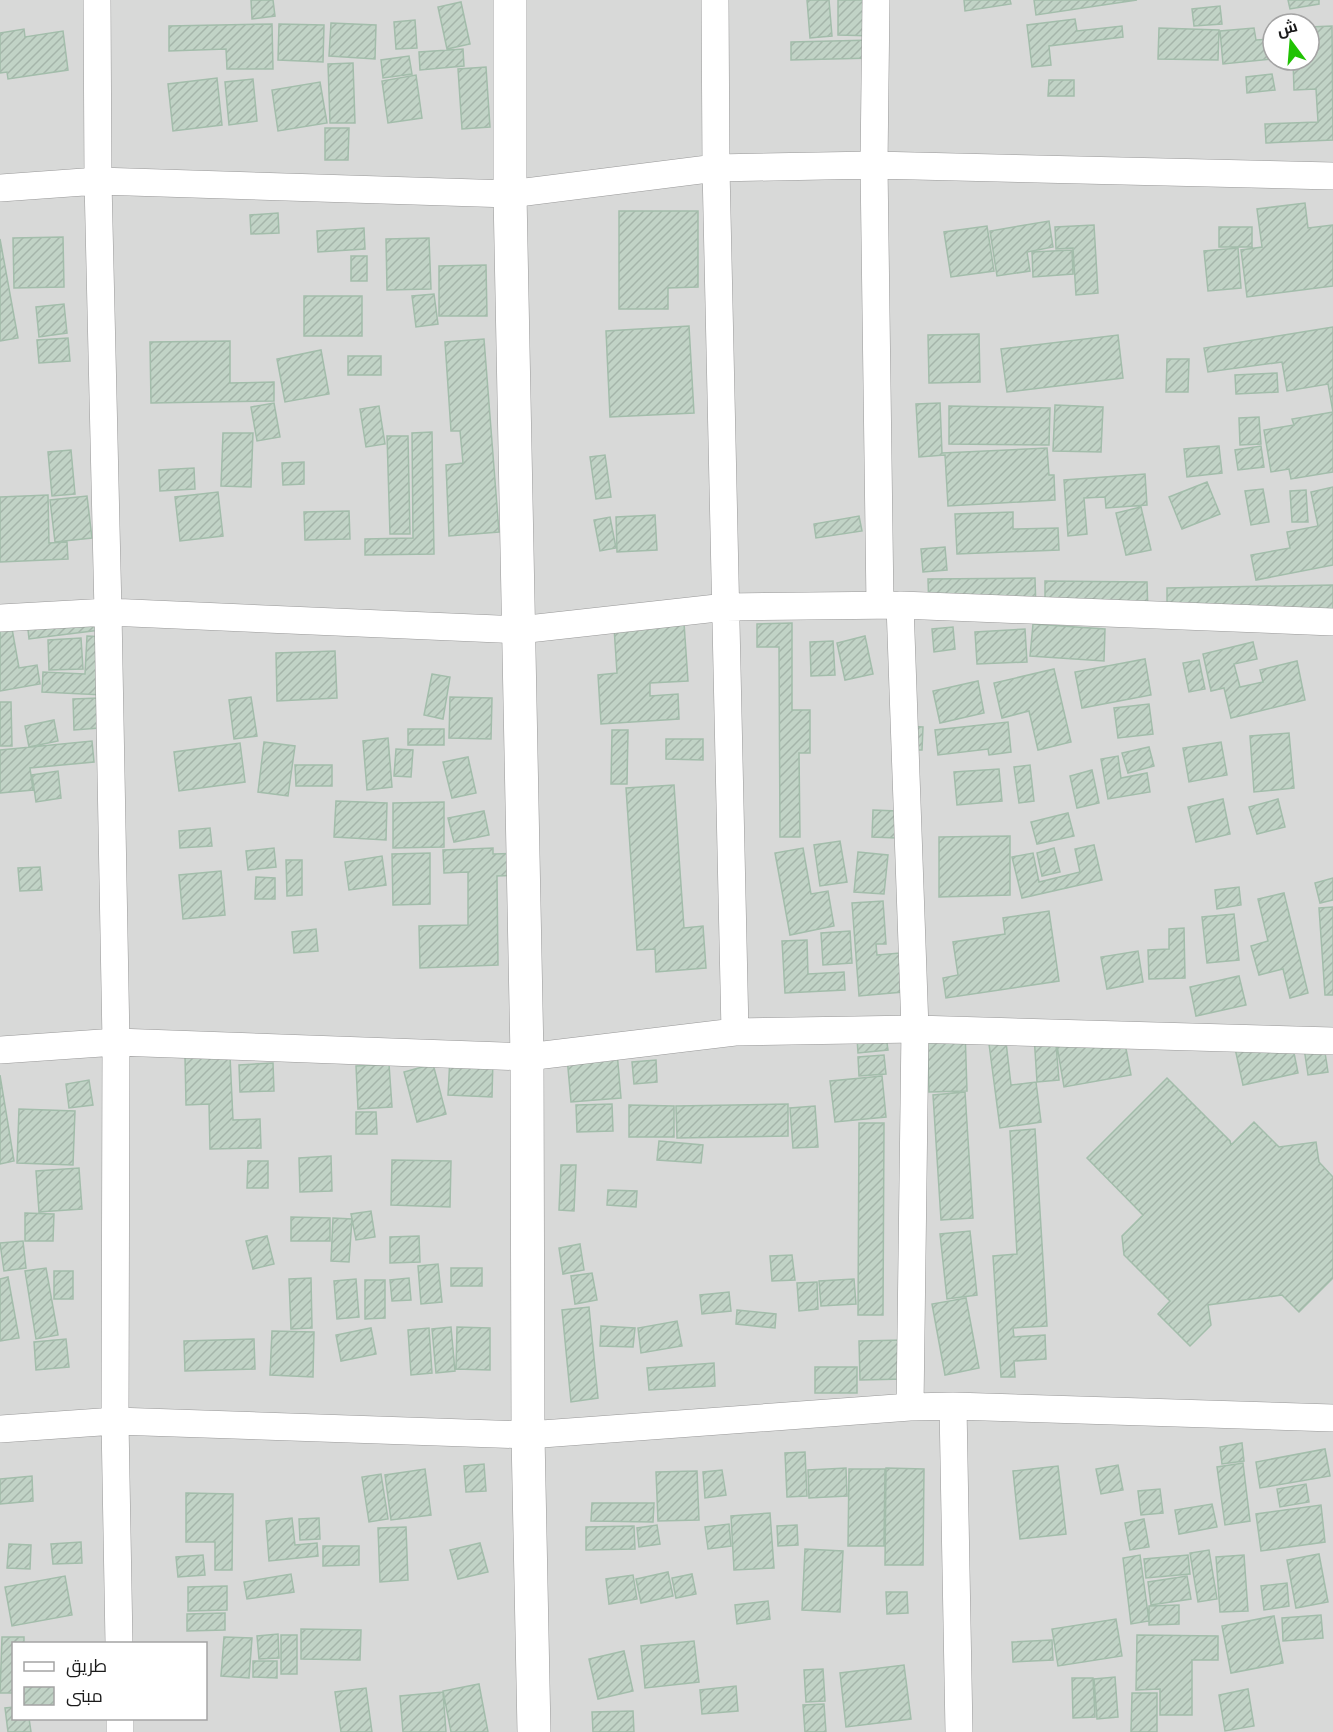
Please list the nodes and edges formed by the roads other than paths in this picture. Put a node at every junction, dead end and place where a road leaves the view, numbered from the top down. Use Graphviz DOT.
graph roads {
  1 [pos="97,0"];
  2 [pos="510,0"];
  3 [pos="715,0"];
  4 [pos="876,0"];
  5 [pos="874,165"];
  6 [pos="716,168"];
  7 [pos="1333,176"];
  8 [pos="98,181"];
  9 [pos="0,188"];
  10 [pos="510,194"];
  11 [pos="890,605"];
  12 [pos="726,606"];
  13 [pos="108,612"];
  14 [pos="0,618"];
  15 [pos="1333,621"];
  16 [pos="519,630"];
  17 [pos="915,1029"];
  18 [pos="735,1032"];
  19 [pos="1333,1041"];
  20 [pos="116,1042"];
  21 [pos="0,1050"];
  22 [pos="528,1057"];
  23 [pos="953,1406"];
  24 [pos="910,1407"];
  25 [pos="1333,1418"];
  26 [pos="115,1421"];
  27 [pos="0,1429"];
  28 [pos="528,1435"];
  29 [pos="119,1642"];
  30 [pos="534,1732"];
  31 [pos="959,1732"];
  1 -- 8 [label="street"];
  2 -- 10 [label="street"];
  3 -- 6 [label="street"];
  4 -- 5 [label="street"];
  5 -- 6 [label="street"];
  5 -- 7 [label="street"];
  5 -- 11 [label="street"];
  6 -- 10 [label="street"];
  6 -- 12 [label="street"];
  8 -- 9 [label="street"];
  8 -- 10 [label="street"];
  8 -- 13 [label="street"];
  10 -- 16 [label="street"];
  11 -- 12 [label="street"];
  11 -- 15 [label="street"];
  11 -- 17 [label="street"];
  12 -- 16 [label="street"];
  12 -- 18 [label="street"];
  13 -- 14 [label="street"];
  13 -- 16 [label="street"];
  13 -- 20 [label="street"];
  16 -- 22 [label="street"];
  17 -- 18 [label="street"];
  17 -- 19 [label="street"];
  17 -- 24 [label="street"];
  18 -- 22 [label="street"];
  20 -- 21 [label="street"];
  20 -- 22 [label="street"];
  20 -- 26 [label="street"];
  22 -- 28 [label="street"];
  23 -- 24 [label="street"];
  23 -- 25 [label="street"];
  23 -- 31 [label="street"];
  24 -- 28 [label="street"];
  26 -- 27 [label="street"];
  26 -- 28 [label="street"];
  26 -- 29 [label="street"];
  28 -- 30 [label="street"];
}
